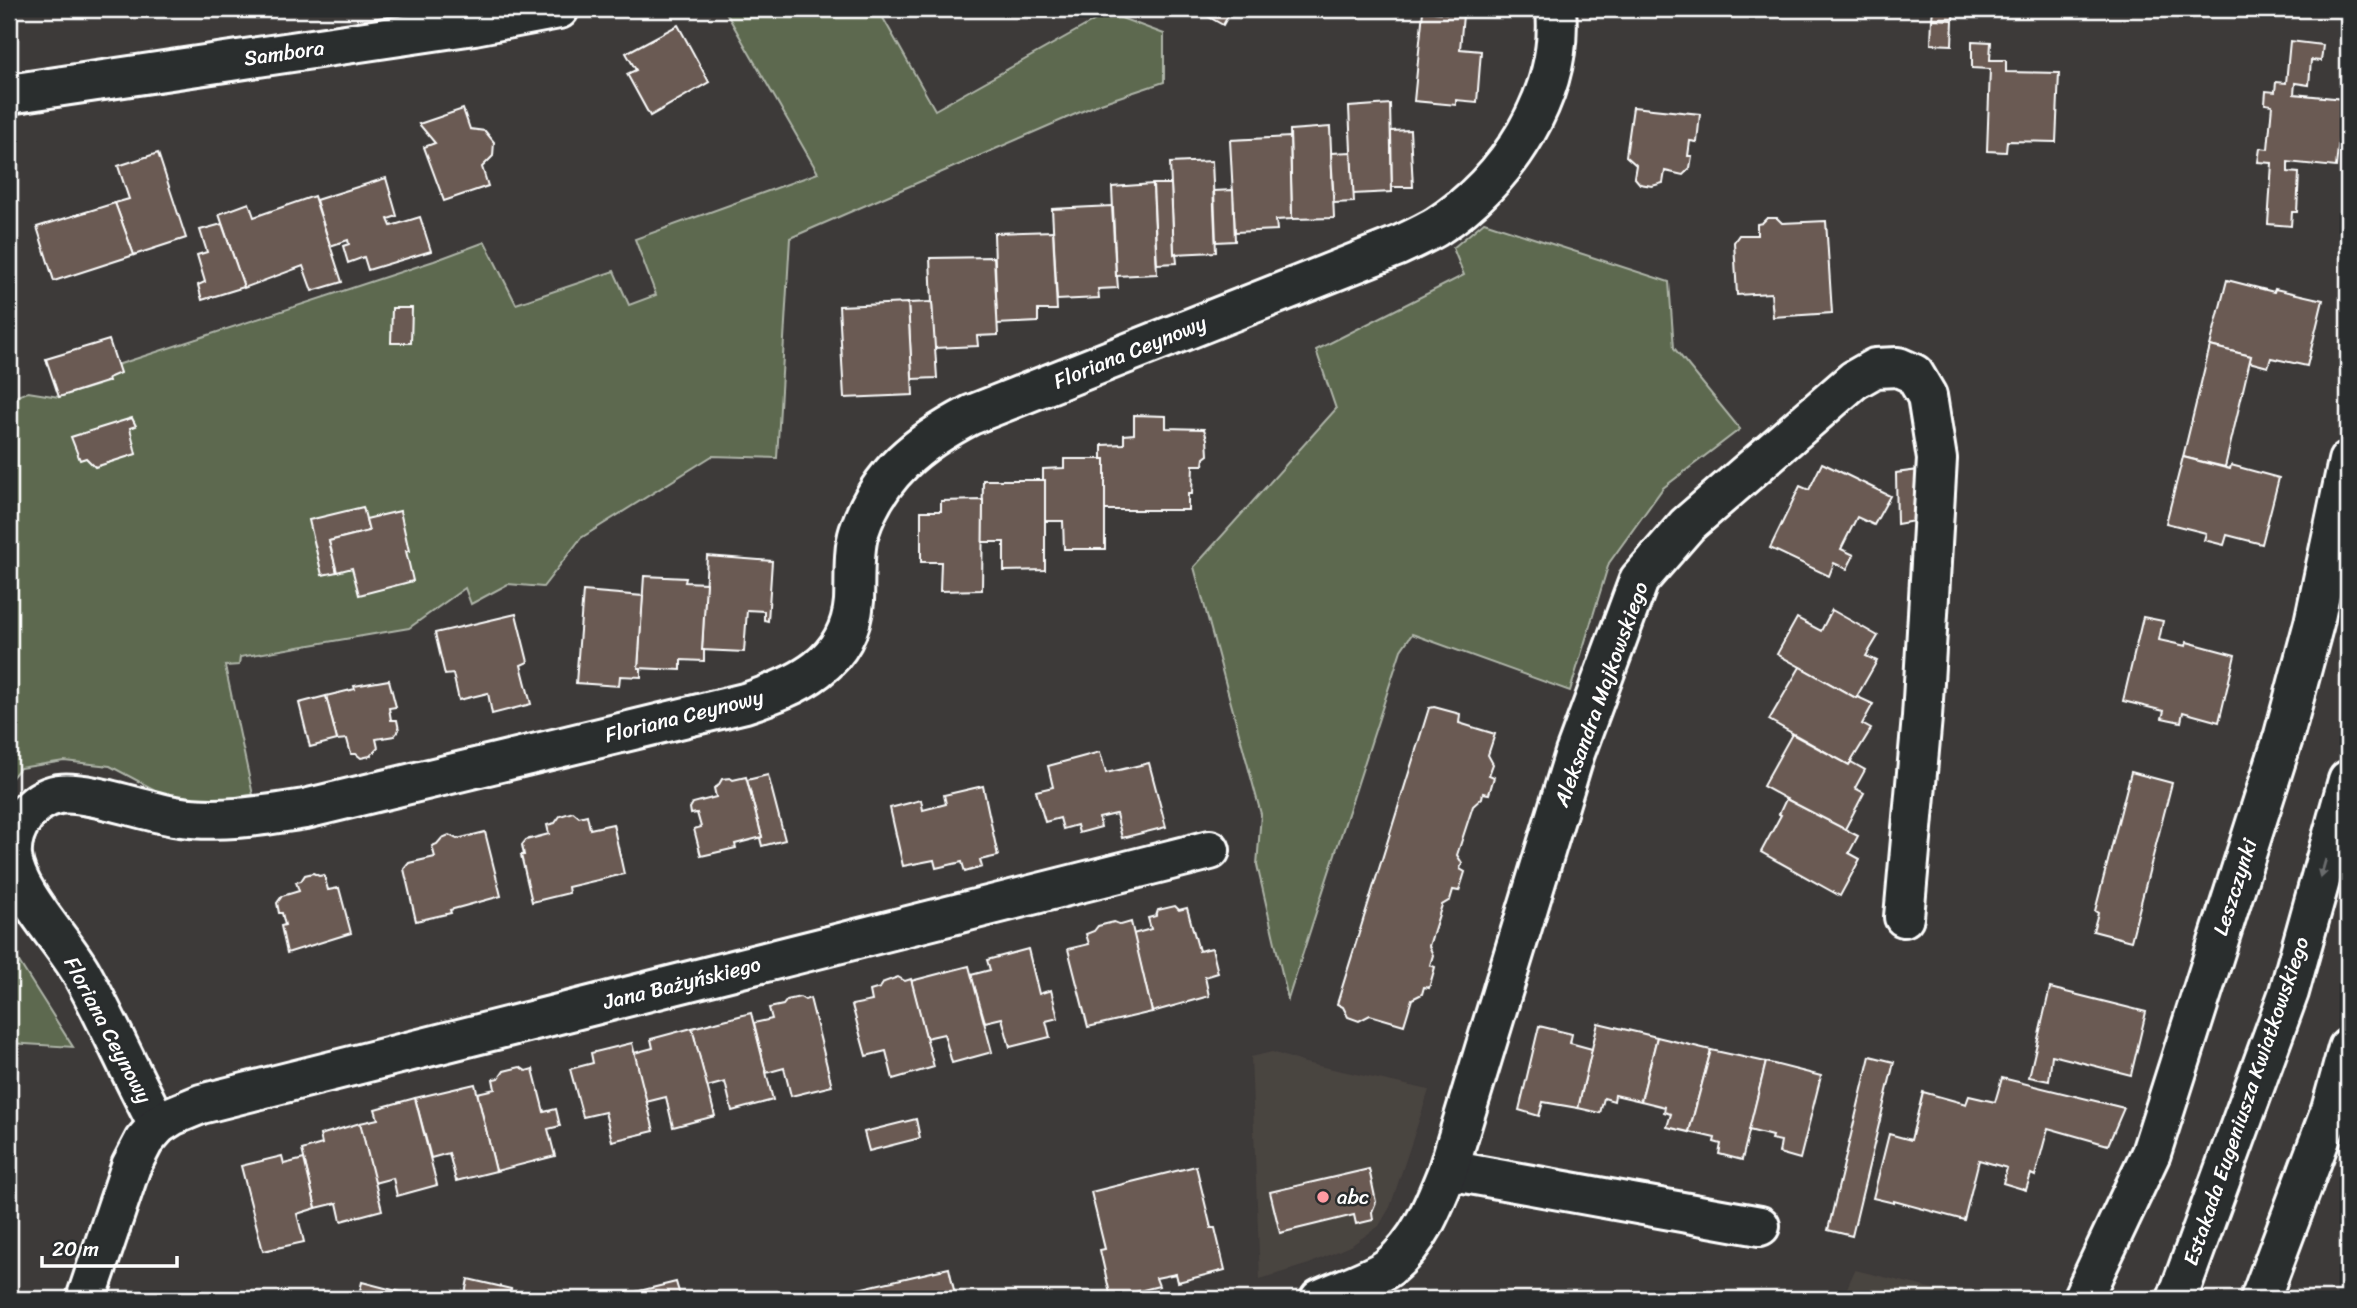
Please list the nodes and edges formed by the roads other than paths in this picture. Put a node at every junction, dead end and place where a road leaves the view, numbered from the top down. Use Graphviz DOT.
graph roads {
  1 [pos="559,9"];
  2 [pos="1556,9"];
  3 [pos="9,94"];
  4 [pos="2348,461"];
  5 [pos="2348,780"];
  6 [pos="1210,850"];
  7 [pos="1904,917"];
  8 [pos="2348,1048"];
  9 [pos="2331,1110"];
  10 [pos="158,1125"];
  11 [pos="1448,1170"];
  12 [pos="2206,1216"];
  13 [pos="1760,1226"];
  14 [pos="86,1299"];
  15 [pos="1320,1299"];
  16 [pos="2082,1299"];
  17 [pos="2158,1299"];
  18 [pos="2177,1299"];
  19 [pos="2260,1299"];
  20 [pos="2287,1299"];
  1 -- 3 [label="main road, Sambora"];
  2 -- 10 [label="main road, Floriana Ceynowy"];
  4 -- 16 [label="main road, Leszczynki"];
  5 -- 12 [label="main road, Estakada Eugeniusza Kwiatkowskiego, one-way"];
  6 -- 10 [label="main road, Jana Bażyńskiego"];
  7 -- 11 [label="main road, Aleksandra Majkowskiego"];
  8 -- 9 [label="main road"];
  9 -- 19 [label="main road"];
  9 -- 20 [label="main road"];
  10 -- 14 [label="main road, Floriana Ceynowy"];
  11 -- 13 [label="main road"];
  11 -- 15 [label="main road, Aleksandra Majkowskiego"];
  12 -- 17 [label="main road"];
  12 -- 18 [label="main road, Estakada Eugeniusza Kwiatkowskiego"];
}
